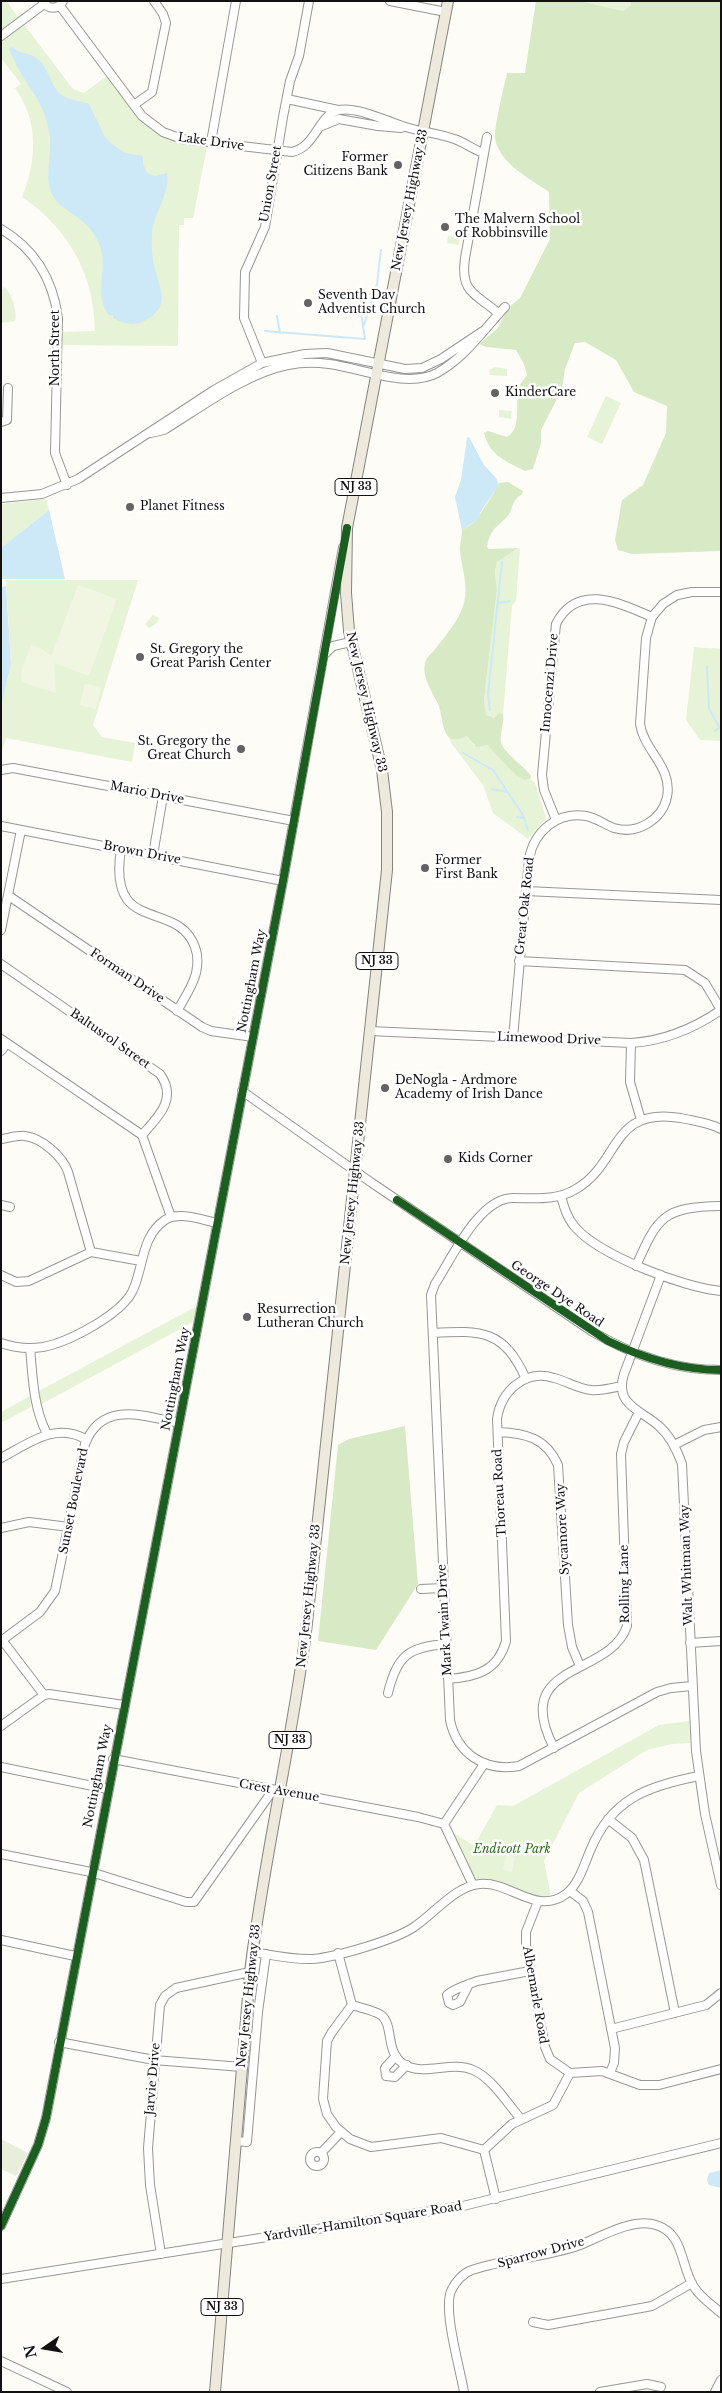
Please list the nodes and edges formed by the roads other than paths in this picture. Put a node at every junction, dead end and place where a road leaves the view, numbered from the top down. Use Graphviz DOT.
graph roads {
  1 [pos="154,1"];
  2 [pos="236,1"];
  3 [pos="309,1"];
  4 [pos="390,1"];
  5 [pos="44,3"];
  6 [pos="61,4"];
  7 [pos="447,6"];
  8 [pos="1,36"];
  9 [pos="287,99"];
  10 [pos="134,105"];
  11 [pos="338,110"];
  12 [pos="322,126"];
  13 [pos="406,128"];
  14 [pos="424,132"];
  15 [pos="487,137"];
  16 [pos="211,142"];
  17 [pos="277,152"];
  18 [pos="484,153"];
  19 [pos="1,229"];
  20 [pos="506,307"];
  21 [pos="499,314"];
  22 [pos="483,331"];
  23 [pos="378,362"];
  24 [pos="262,364"];
  25 [pos="271,370"];
  26 [pos="260,374"];
  27 [pos="376,374"];
  28 [pos="8,388"];
  29 [pos="4,406"];
  30 [pos="1,422"];
  31 [pos="151,433"];
  32 [pos="67,485"];
  33 [pos="1,498"];
  34 [pos="348,528"];
  35 [pos="721,592"];
  36 [pos="652,617"];
  37 [pos="351,642"];
  38 [pos="324,656"];
  39 [pos="1,770"];
  40 [pos="164,796"];
  41 [pos="556,820"];
  42 [pos="294,821"];
  43 [pos="1,826"];
  44 [pos="21,830"];
  45 [pos="121,849"];
  46 [pos="153,855"];
  47 [pos="282,881"];
  48 [pos="526,891"];
  49 [pos="9,896"];
  50 [pos="721,900"];
  51 [pos="1,930"];
  52 [pos="519,961"];
  53 [pos="1,964"];
  54 [pos="721,1010"];
  55 [pos="178,1011"];
  56 [pos="370,1031"];
  57 [pos="253,1037"];
  58 [pos="513,1038"];
  59 [pos="4,1041"];
  60 [pos="631,1043"];
  61 [pos="1,1051"];
  62 [pos="242,1091"];
  63 [pos="641,1120"];
  64 [pos="721,1129"];
  65 [pos="142,1135"];
  66 [pos="1,1139"];
  67 [pos="355,1171"];
  68 [pos="561,1196"];
  69 [pos="721,1206"];
  70 [pos="171,1217"];
  71 [pos="217,1223"];
  72 [pos="462,1243"];
  73 [pos="91,1252"];
  74 [pos="141,1260"];
  75 [pos="636,1266"];
  76 [pos="1,1275"];
  77 [pos="661,1275"];
  78 [pos="721,1290"];
  79 [pos="433,1333"];
  80 [pos="1,1343"];
  81 [pos="30,1348"];
  82 [pos="632,1352"];
  83 [pos="721,1370"];
  84 [pos="526,1379"];
  85 [pos="621,1386"];
  86 [pos="639,1412"];
  87 [pos="179,1423"];
  88 [pos="721,1427"];
  89 [pos="498,1432"];
  90 [pos="47,1434"];
  91 [pos="87,1440"];
  92 [pos="674,1445"];
  93 [pos="1,1458"];
  94 [pos="69,1527"];
  95 [pos="1,1528"];
  96 [pos="444,1588"];
  97 [pos="421,1589"];
  98 [pos="2,1640"];
  99 [pos="721,1641"];
  100 [pos="690,1643"];
  101 [pos="446,1644"];
  102 [pos="580,1666"];
  103 [pos="448,1679"];
  104 [pos="692,1686"];
  105 [pos="388,1694"];
  106 [pos="44,1695"];
  107 [pos="124,1705"];
  108 [pos="1,1726"];
  109 [pos="554,1748"];
  110 [pos="113,1759"];
  111 [pos="484,1764"];
  112 [pos="1,1767"];
  113 [pos="699,1776"];
  114 [pos="107,1789"];
  115 [pos="277,1791"];
  116 [pos="608,1819"];
  117 [pos="444,1824"];
  118 [pos="1,1854"];
  119 [pos="91,1872"];
  120 [pos="473,1885"];
  121 [pos="721,1885"];
  122 [pos="570,1891"];
  123 [pos="538,1901"];
  124 [pos="1,1940"];
  125 [pos="253,1952"];
  126 [pos="266,1954"];
  127 [pos="338,1954"];
  128 [pos="75,1956"];
  129 [pos="530,1971"];
  130 [pos="250,1972"];
  131 [pos="469,1984"];
  132 [pos="721,1993"];
  133 [pos="352,2005"];
  134 [pos="675,2013"];
  135 [pos="611,2029"];
  136 [pos="59,2042"];
  137 [pos="396,2056"];
  138 [pos="154,2060"];
  139 [pos="407,2065"];
  140 [pos="242,2068"];
  141 [pos="721,2069"];
  142 [pos="570,2073"];
  143 [pos="610,2073"];
  144 [pos="520,2118"];
  145 [pos="341,2132"];
  146 [pos="236,2141"];
  147 [pos="721,2142"];
  148 [pos="484,2150"];
  149 [pos="321,2153"];
  150 [pos="496,2199"];
  151 [pos="1,2226"];
  152 [pos="227,2243"];
  153 [pos="160,2254"];
  154 [pos="1,2279"];
  155 [pos="692,2283"];
  156 [pos="721,2314"];
  157 [pos="533,2322"];
  158 [pos="1,2361"];
  159 [pos="721,2380"];
  160 [pos="661,2387"];
  161 [pos="68,2392"];
  162 [pos="215,2392"];
  163 [pos="464,2392"];
  164 [pos="600,2392"];
  165 [pos="714,2392"];
  1 -- 10 [label="street"];
  2 -- 16 [label="street"];
  3 -- 9 [label="street, Union Street"];
  4 -- 7 [label="street"];
  5 -- 6 [label="street"];
  5 -- 8 [label="street"];
  6 -- 10 [label="street, Lake Drive"];
  7 -- 14 [label="main road, New Jersey Highway 33 / NJ 33"];
  9 -- 11 [label="street"];
  9 -- 17 [label="street, Union Street"];
  10 -- 16 [label="street, Lake Drive"];
  11 -- 12 [label="street, Lake Drive"];
  11 -- 13 [label="street"];
  12 -- 13 [label="street"];
  12 -- 17 [label="street, Lake Drive"];
  13 -- 14 [label="street"];
  14 -- 18 [label="street"];
  14 -- 23 [label="main road, New Jersey Highway 33 / NJ 33"];
  15 -- 18 [label="street"];
  16 -- 17 [label="street, Lake Drive"];
  17 -- 24 [label="street, Union Street"];
  18 -- 21 [label="street"];
  19 -- 32 [label="street, North Street"];
  20 -- 21 [label="street"];
  21 -- 22 [label="street"];
  22 -- 23 [label="street"];
  22 -- 27 [label="street"];
  23 -- 24 [label="street"];
  23 -- 27 [label="main road, New Jersey Highway 33 / NJ 33"];
  24 -- 25 [label="street"];
  24 -- 26 [label="street"];
  24 -- 31 [label="street"];
  25 -- 26 [label="street"];
  25 -- 27 [label="street"];
  26 -- 31 [label="street"];
  27 -- 34 [label="main road, New Jersey Highway 33 / NJ 33"];
  28 -- 29 [label="street"];
  29 -- 30 [label="street"];
  31 -- 32 [label="street"];
  32 -- 33 [label="street"];
  34 -- 37 [label="main road, New Jersey Highway 33 / NJ 33"];
  34 -- 38 [label="street, Nottingham Way"];
  35 -- 36 [label="street"];
  36 -- 41 [label="street, Innocenzi Drive"];
  36 -- 41 [label="street"];
  37 -- 38 [label="street"];
  37 -- 56 [label="main road, New Jersey Highway 33 / NJ 33"];
  38 -- 42 [label="street, Nottingham Way"];
  39 -- 40 [label="street, Mario Drive"];
  40 -- 42 [label="street, Mario Drive"];
  40 -- 46 [label="street"];
  41 -- 48 [label="street, Great Oak Road"];
  42 -- 47 [label="street, Nottingham Way"];
  43 -- 44 [label="street, Brown Drive"];
  44 -- 45 [label="street, Brown Drive"];
  44 -- 49 [label="street"];
  45 -- 46 [label="street, Brown Drive"];
  45 -- 55 [label="street"];
  46 -- 47 [label="street, Brown Drive"];
  47 -- 57 [label="street, Nottingham Way"];
  48 -- 50 [label="street"];
  48 -- 52 [label="street, Great Oak Road"];
  49 -- 51 [label="street"];
  49 -- 55 [label="street, Forman Drive"];
  52 -- 54 [label="street"];
  52 -- 58 [label="street, Great Oak Road"];
  53 -- 65 [label="street, Baltusrol Street"];
  54 -- 60 [label="street, Limewood Drive"];
  55 -- 57 [label="street, Forman Drive"];
  56 -- 58 [label="street, Limewood Drive"];
  56 -- 67 [label="main road, New Jersey Highway 33 / NJ 33"];
  57 -- 62 [label="street, Nottingham Way"];
  58 -- 60 [label="street, Limewood Drive"];
  59 -- 61 [label="street"];
  59 -- 65 [label="street"];
  60 -- 63 [label="street"];
  62 -- 67 [label="street, George Dye Road"];
  62 -- 71 [label="street, Nottingham Way"];
  63 -- 64 [label="street"];
  63 -- 68 [label="street"];
  65 -- 70 [label="street"];
  66 -- 73 [label="street"];
  67 -- 72 [label="street, George Dye Road"];
  67 -- 115 [label="main road, New Jersey Highway 33 / NJ 33"];
  68 -- 72 [label="street, Mark Twain Drive"];
  68 -- 75 [label="street"];
  69 -- 75 [label="street"];
  70 -- 71 [label="street"];
  70 -- 74 [label="street"];
  71 -- 87 [label="street, Nottingham Way"];
  72 -- 79 [label="street, Mark Twain Drive"];
  72 -- 82 [label="street, George Dye Road"];
  73 -- 74 [label="street"];
  73 -- 76 [label="street"];
  74 -- 81 [label="street"];
  75 -- 77 [label="street"];
  77 -- 78 [label="street"];
  77 -- 82 [label="street"];
  79 -- 84 [label="street"];
  79 -- 96 [label="street, Mark Twain Drive"];
  80 -- 81 [label="street"];
  81 -- 90 [label="street"];
  82 -- 83 [label="street, George Dye Road"];
  82 -- 85 [label="street"];
  84 -- 85 [label="street"];
  84 -- 89 [label="street, Thoreau Road"];
  85 -- 86 [label="street, Walt Whitman Way"];
  86 -- 92 [label="street, Walt Whitman Way"];
  86 -- 102 [label="street, Rolling Lane"];
  87 -- 91 [label="street, Sunset Boulevard"];
  87 -- 107 [label="street, Nottingham Way"];
  88 -- 92 [label="street"];
  89 -- 102 [label="street, Sycamore Way"];
  89 -- 103 [label="street, Thoreau Road"];
  90 -- 91 [label="street"];
  90 -- 93 [label="street"];
  91 -- 94 [label="street, Sunset Boulevard"];
  92 -- 100 [label="street, Walt Whitman Way"];
  94 -- 95 [label="street"];
  94 -- 98 [label="street, Sunset Boulevard"];
  96 -- 97 [label="street"];
  96 -- 101 [label="street, Mark Twain Drive"];
  98 -- 106 [label="street"];
  99 -- 100 [label="street"];
  100 -- 104 [label="street, Walt Whitman Way"];
  101 -- 103 [label="street, Mark Twain Drive"];
  101 -- 105 [label="street"];
  102 -- 109 [label="street, Rolling Lane"];
  103 -- 111 [label="street, Mark Twain Drive"];
  104 -- 109 [label="street"];
  104 -- 113 [label="street, Walt Whitman Way"];
  106 -- 107 [label="street"];
  106 -- 108 [label="street"];
  107 -- 110 [label="street, Nottingham Way"];
  109 -- 111 [label="street"];
  110 -- 114 [label="street, Nottingham Way"];
  110 -- 115 [label="street, Crest Avenue"];
  111 -- 117 [label="street"];
  112 -- 114 [label="street"];
  113 -- 116 [label="street"];
  113 -- 121 [label="street, Walt Whitman Way"];
  114 -- 119 [label="street, Nottingham Way"];
  115 -- 117 [label="street, Crest Avenue"];
  115 -- 119 [label="street"];
  115 -- 125 [label="main road, New Jersey Highway 33 / NJ 33"];
  116 -- 122 [label="street"];
  116 -- 134 [label="street"];
  117 -- 120 [label="street"];
  118 -- 119 [label="street"];
  119 -- 128 [label="street, Nottingham Way"];
  120 -- 123 [label="street"];
  120 -- 127 [label="street"];
  122 -- 123 [label="street"];
  122 -- 135 [label="street"];
  123 -- 129 [label="street, Albemarle Road"];
  124 -- 128 [label="street"];
  125 -- 126 [label="street"];
  125 -- 130 [label="main road, New Jersey Highway 33 / NJ 33"];
  126 -- 127 [label="street"];
  126 -- 146 [label="street"];
  127 -- 133 [label="street"];
  128 -- 136 [label="street, Nottingham Way"];
  129 -- 131 [label="street"];
  129 -- 142 [label="street, Albemarle Road"];
  130 -- 138 [label="street, Jarvie Drive"];
  130 -- 140 [label="main road, New Jersey Highway 33 / NJ 33"];
  132 -- 134 [label="street"];
  133 -- 137 [label="street"];
  133 -- 145 [label="street"];
  134 -- 135 [label="street"];
  135 -- 143 [label="street"];
  136 -- 138 [label="street"];
  136 -- 151 [label="street, Nottingham Way"];
  137 -- 139 [label="street"];
  137 -- 139 [label="street"];
  138 -- 140 [label="street"];
  138 -- 153 [label="street, Jarvie Drive"];
  139 -- 144 [label="street"];
  140 -- 146 [label="main road, New Jersey Highway 33 / NJ 33"];
  141 -- 143 [label="street"];
  142 -- 143 [label="street"];
  142 -- 144 [label="street"];
  144 -- 148 [label="street"];
  145 -- 148 [label="street"];
  145 -- 149 [label="street"];
  146 -- 152 [label="main road, New Jersey Highway 33 / NJ 33"];
  147 -- 150 [label="street, Yardville-Hamilton Square Road"];
  148 -- 150 [label="street"];
  150 -- 152 [label="street, Yardville-Hamilton Square Road"];
  152 -- 153 [label="street, Yardville-Hamilton Square Road"];
  152 -- 162 [label="main road, New Jersey Highway 33 / NJ 33"];
  153 -- 154 [label="street, Yardville-Hamilton Square Road"];
  155 -- 156 [label="street, Sparrow Drive"];
  155 -- 157 [label="street"];
  155 -- 163 [label="street, Sparrow Drive"];
  158 -- 161 [label="street"];
  159 -- 165 [label="street"];
  160 -- 164 [label="street"];
}
